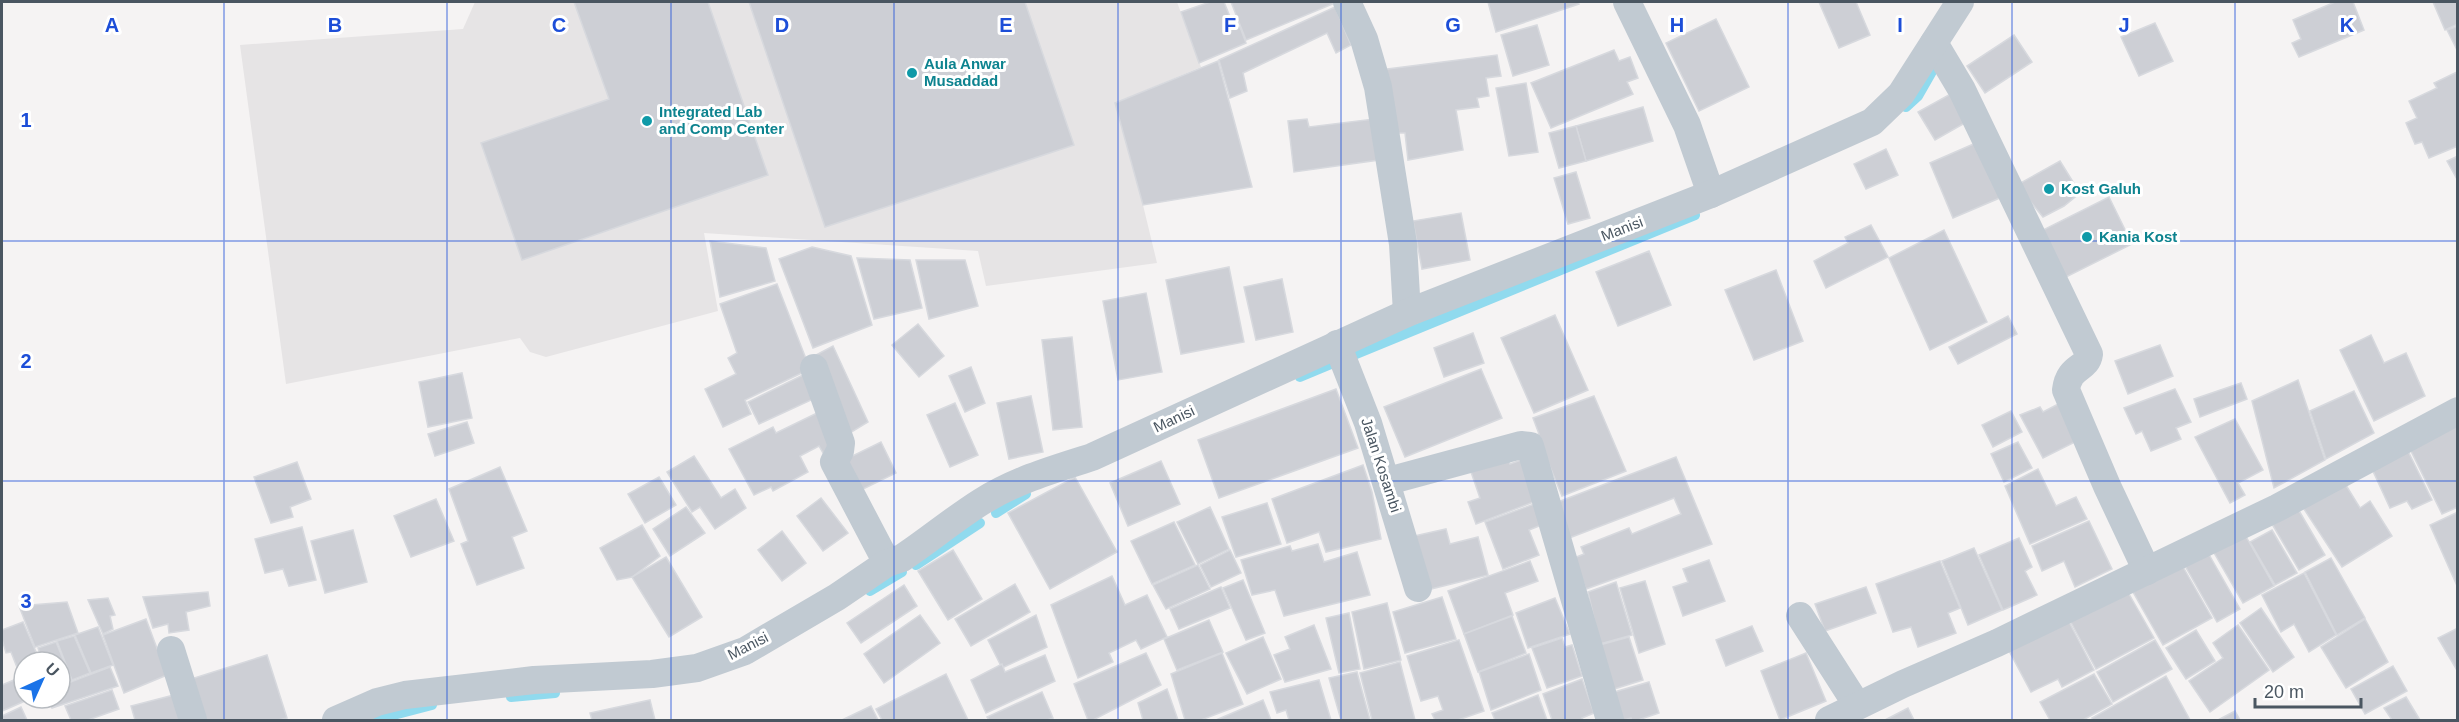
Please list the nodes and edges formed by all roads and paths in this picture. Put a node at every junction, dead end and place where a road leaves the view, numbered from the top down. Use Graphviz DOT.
graph roads {
  1 [pos="1347,2"];
  2 [pos="1627,2"];
  3 [pos="1960,2"];
  4 [pos="1934,43"];
  5 [pos="1711,194"];
  6 [pos="1407,313"];
  7 [pos="1337,344"];
  8 [pos="814,368"];
  9 [pos="2457,411"];
  10 [pos="1388,481"];
  11 [pos="887,563"];
  12 [pos="2147,571"];
  13 [pos="1418,588"];
  14 [pos="1800,616"];
  15 [pos="171,650"];
  16 [pos="1857,705"];
  17 [pos="193,720"];
  18 [pos="336,720"];
  19 [pos="1610,720"];
  20 [pos="1829,720"];
  1 -- 6 [label="street"];
  2 -- 5 [label="street"];
  3 -- 4 [label="street, Manisi"];
  4 -- 5 [label="street, Manisi"];
  4 -- 12 [label="street"];
  5 -- 6 [label="street, Manisi"];
  6 -- 7 [label="street, Manisi"];
  7 -- 10 [label="street, Jalan Kosambi"];
  7 -- 11 [label="street, Manisi"];
  8 -- 11 [label="street"];
  9 -- 12 [label="street"];
  10 -- 13 [label="street, Jalan Kosambi"];
  10 -- 19 [label="street"];
  11 -- 18 [label="street, Manisi"];
  12 -- 16 [label="street"];
  14 -- 16 [label="street"];
  15 -- 17 [label="street"];
  16 -- 20 [label="street"];
}
